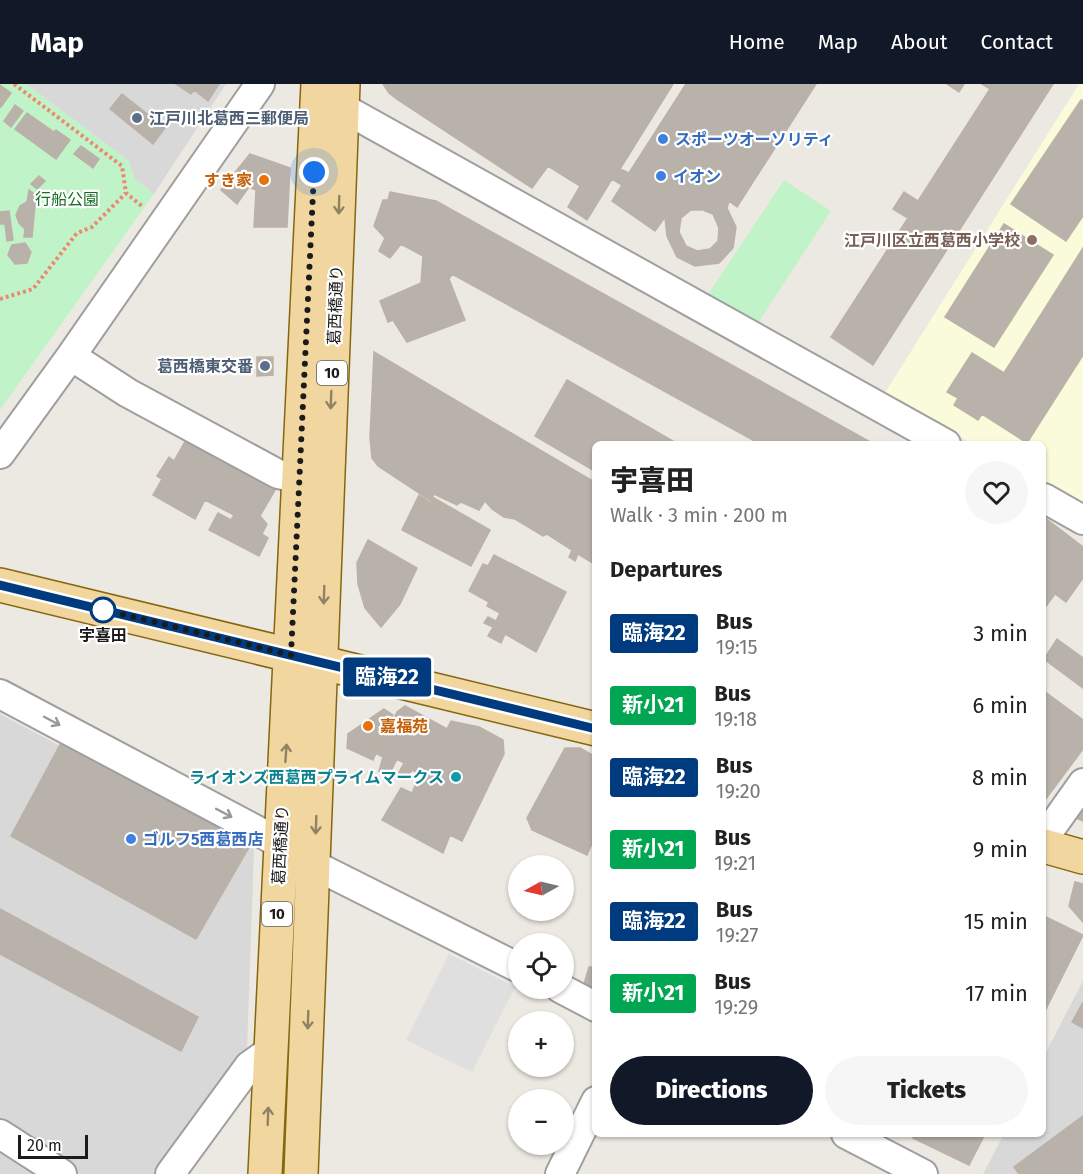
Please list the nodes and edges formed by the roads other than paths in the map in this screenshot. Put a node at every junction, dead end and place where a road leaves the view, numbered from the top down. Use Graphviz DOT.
graph roads {
  1 [pos="260,84"];
  2 [pos="325,91"];
  3 [pos="71,356"];
  4 [pos="941,441"];
  5 [pos="0,454"];
  6 [pos="299,479"];
  7 [pos="1046,499"];
  8 [pos="1083,520"];
  9 [pos="0,585"];
  10 [pos="291,655"];
  11 [pos="322,662"];
  12 [pos="0,694"];
  13 [pos="592,728"];
  14 [pos="1083,783"];
  15 [pos="1046,835"];
  16 [pos="280,844"];
  17 [pos="1046,847"];
  18 [pos="1083,857"];
  19 [pos="314,865"];
  20 [pos="508,962"];
  21 [pos="574,995"];
  22 [pos="592,1004"];
  23 [pos="270,1051"];
  24 [pos="592,1109"];
  25 [pos="0,1134"];
  26 [pos="850,1137"];
  27 [pos="886,1166"];
  28 [pos="62,1174"];
  29 [pos="170,1174"];
  30 [pos="265,1174"];
  31 [pos="301,1174"];
  32 [pos="560,1174"];
  33 [pos="923,1174"];
  1 -- 3 [label="street"];
  2 -- 4 [label="street"];
  2 -- 6 [label="main road, 葛西橋通り / 10"];
  2 -- 11 [label="main road, 葛西橋通り / 10, one-way"];
  3 -- 5 [label="street"];
  3 -- 6 [label="street"];
  6 -- 10 [label="main road, 葛西橋通り / 10"];
  7 -- 8 [label="street"];
  9 -- 10 [label="main road"];
  10 -- 11 [label="main road"];
  16 -- 10 [label="main road, 葛西橋通り / 10, one-way"];
  11 -- 13 [label="main road"];
  11 -- 19 [label="main road, 葛西橋通り / 10, one-way"];
  12 -- 16 [label="street, one-way"];
  14 -- 15 [label="street"];
  16 -- 19 [label="street"];
  16 -- 23 [label="main road, 葛西橋通り / 10"];
  17 -- 18 [label="main road"];
  19 -- 20 [label="street"];
  19 -- 31 [label="main road, 葛西橋通り / 10, one-way"];
  21 -- 22 [label="street"];
  23 -- 29 [label="street"];
  30 -- 23 [label="main road, 葛西橋通り / 10, one-way"];
  24 -- 32 [label="street"];
  25 -- 28 [label="street"];
  26 -- 27 [label="street"];
  27 -- 33 [label="street"];
}
